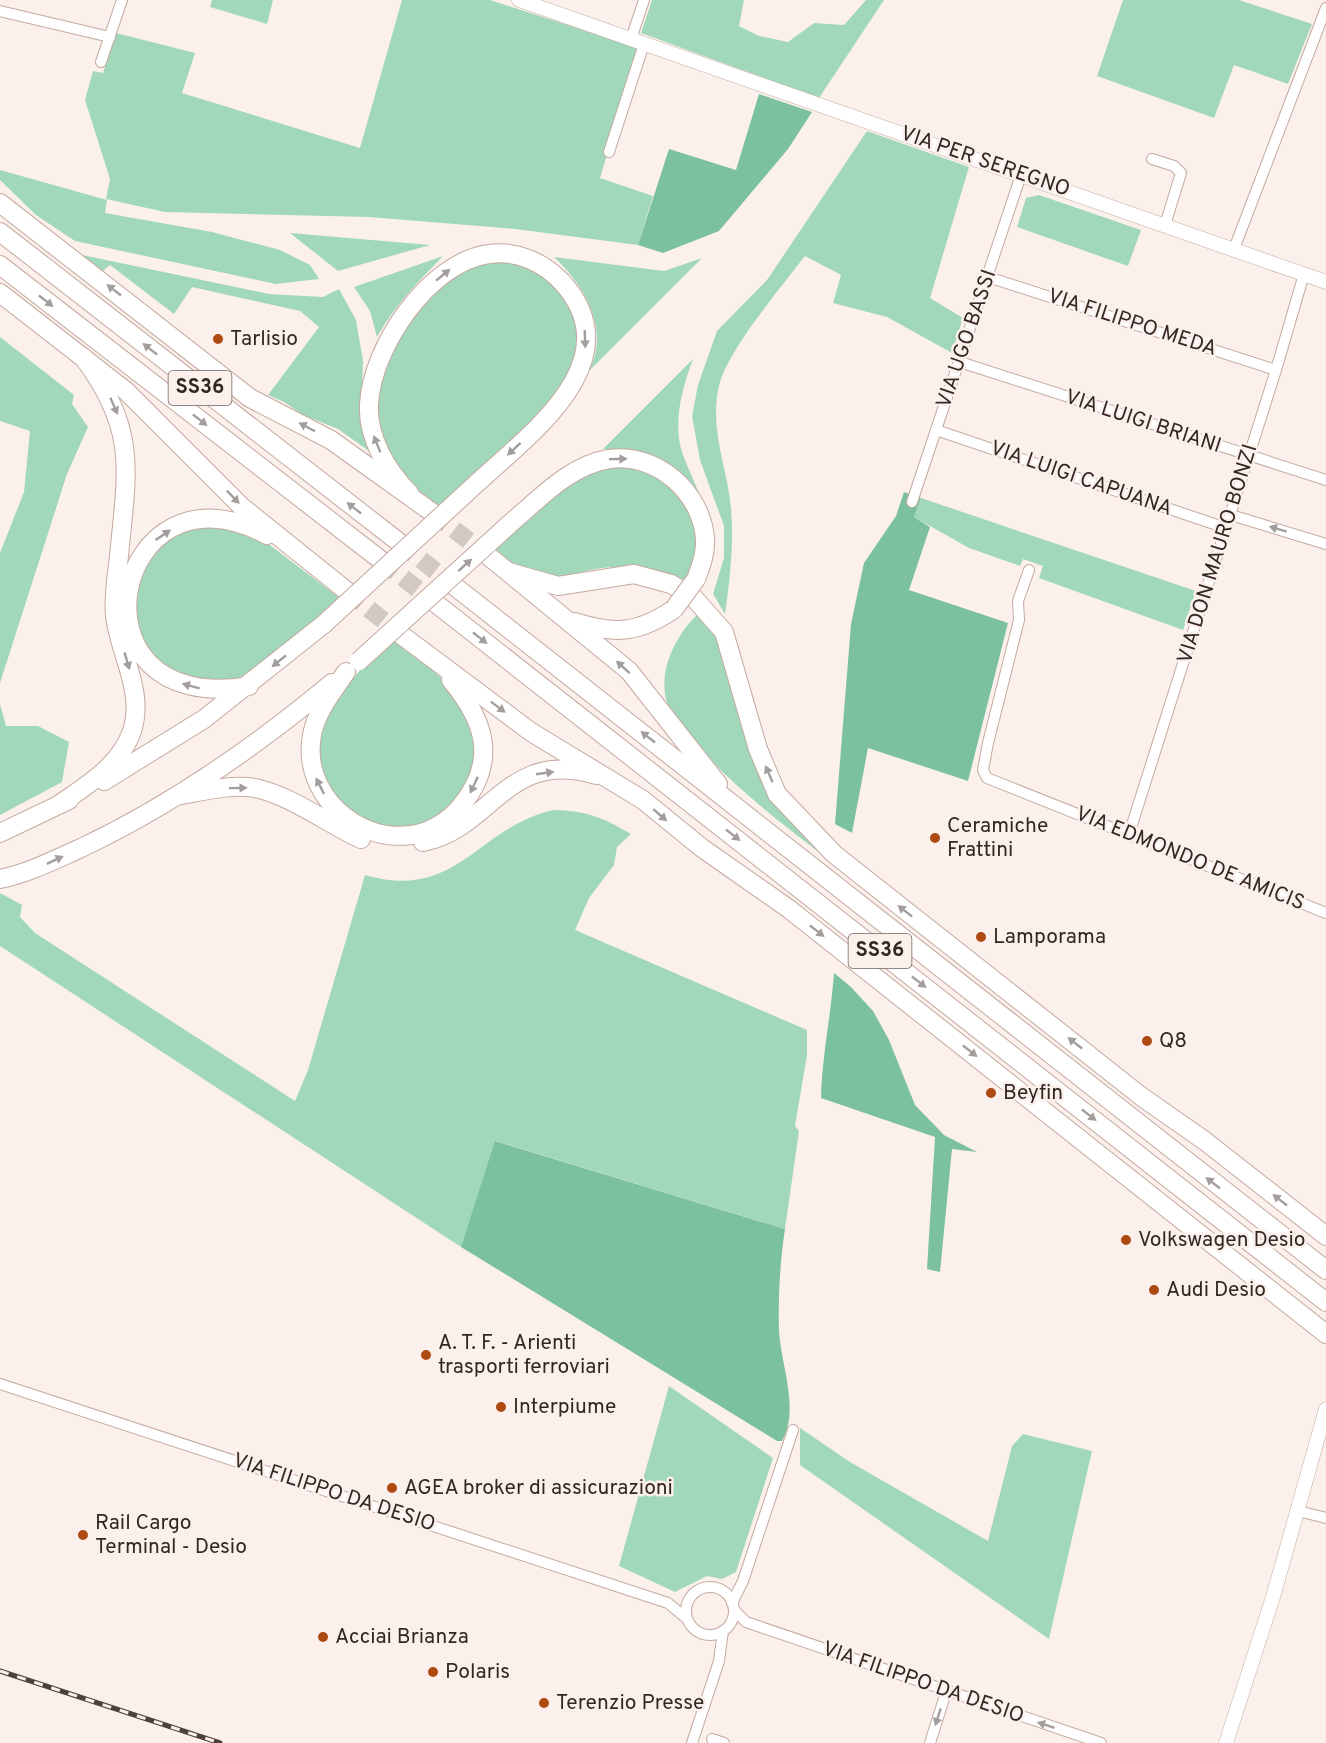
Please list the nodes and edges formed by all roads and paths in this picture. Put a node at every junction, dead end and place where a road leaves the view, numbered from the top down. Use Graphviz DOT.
graph roads {
  1 [pos="122,0"];
  2 [pos="644,0"];
  3 [pos="526,1"];
  4 [pos="1326,8"];
  5 [pos="0,11"];
  6 [pos="110,37"];
  7 [pos="638,41"];
  8 [pos="101,62"];
  9 [pos="609,152"];
  10 [pos="1152,159"];
  11 [pos="1021,175"];
  12 [pos="0,203"];
  13 [pos="1165,225"];
  14 [pos="0,232"];
  15 [pos="1234,249"];
  16 [pos="0,265"];
  17 [pos="1304,274"];
  18 [pos="988,277"];
  19 [pos="1326,282"];
  20 [pos="0,293"];
  21 [pos="83,357"];
  22 [pos="960,362"];
  23 [pos="1276,370"];
  24 [pos="936,430"];
  25 [pos="1248,456"];
  26 [pos="1326,480"];
  27 [pos="409,493"];
  28 [pos="912,502"];
  29 [pos="433,513"];
  30 [pos="1231,515"];
  31 [pos="1226,528"];
  32 [pos="400,543"];
  33 [pos="1326,544"];
  34 [pos="486,554"];
  35 [pos="382,561"];
  36 [pos="311,564"];
  37 [pos="1029,570"];
  38 [pos="509,572"];
  39 [pos="453,585"];
  40 [pos="348,592"];
  41 [pos="434,602"];
  42 [pos="569,620"];
  43 [pos="399,634"];
  44 [pos="417,648"];
  45 [pos="353,666"];
  46 [pos="249,686"];
  47 [pos="609,779"];
  48 [pos="180,795"];
  49 [pos="60,804"];
  50 [pos="738,809"];
  51 [pos="0,832"];
  52 [pos="1129,834"];
  53 [pos="0,879"];
  54 [pos="1326,913"];
  55 [pos="1326,1236"];
  56 [pos="1326,1270"];
  57 [pos="1326,1302"];
  58 [pos="1326,1334"];
  59 [pos="0,1384"];
  60 [pos="1326,1409"];
  61 [pos="793,1430"];
  62 [pos="1298,1511"];
  63 [pos="1326,1518"];
  64 [pos="743,1581"];
  65 [pos="724,1591"];
  66 [pos="690,1597"];
  67 [pos="668,1603"];
  68 [pos="733,1606"];
  69 [pos="686,1618"];
  70 [pos="746,1622"];
  71 [pos="726,1628"];
  72 [pos="706,1635"];
  73 [pos="718,1661"];
  74 [pos="946,1692"];
  75 [pos="712,1739"];
  76 [pos="1073,1739"];
  77 [pos="692,1743"];
  78 [pos="724,1743"];
  79 [pos="930,1743"];
  80 [pos="1101,1743"];
  81 [pos="1226,1743"];
  1 -- 6 [label="street"];
  2 -- 7 [label="street"];
  3 -- 7 [label="street, VIA PER SEREGNO"];
  4 -- 15 [label="street"];
  5 -- 6 [label="street"];
  6 -- 8 [label="street"];
  7 -- 9 [label="street"];
  7 -- 11 [label="street, VIA PER SEREGNO"];
  10 -- 13 [label="street"];
  11 -- 13 [label="street, VIA PER SEREGNO"];
  11 -- 18 [label="street, VIA UGO BASSI"];
  27 -- 12 [label="highway, one-way"];
  13 -- 15 [label="street, VIA PER SEREGNO"];
  32 -- 14 [label="highway, SS36, one-way"];
  15 -- 17 [label="street, VIA PER SEREGNO"];
  16 -- 35 [label="highway, SS36, one-way"];
  17 -- 19 [label="street, VIA PER SEREGNO"];
  17 -- 23 [label="street, VIA DON MAURO BONZI"];
  18 -- 22 [label="street, VIA UGO BASSI"];
  18 -- 23 [label="street, VIA FILIPPO MEDA"];
  20 -- 21 [label="highway"];
  21 -- 36 [label="highway, one-way"];
  21 -- 49 [label="highway, one-way"];
  22 -- 24 [label="street, VIA UGO BASSI"];
  22 -- 25 [label="street, VIA LUIGI BRIANI"];
  23 -- 25 [label="street, VIA DON MAURO BONZI"];
  24 -- 28 [label="street, VIA UGO BASSI"];
  24 -- 31 [label="street, VIA LUIGI CAPUANA"];
  25 -- 26 [label="street, VIA LUIGI BRIANI"];
  25 -- 30 [label="street, VIA DON MAURO BONZI"];
  27 -- 29 [label="highway"];
  27 -- 46 [label="highway, one-way, bridge"];
  30 -- 31 [label="street, VIA DON MAURO BONZI"];
  33 -- 30 [label="street, one-way"];
  31 -- 52 [label="street, VIA DON MAURO BONZI"];
  34 -- 38 [label="highway"];
  36 -- 40 [label="highway"];
  46 -- 36 [label="highway, one-way"];
  37 -- 52 [label="street, VIA EDMONDO DE AMICIS"];
  38 -- 42 [label="highway"];
  55 -- 38 [label="highway, one-way"];
  50 -- 39 [label="highway, SS36, one-way"];
  41 -- 57 [label="highway, SS36, one-way"];
  45 -- 42 [label="highway, one-way, bridge"];
  50 -- 42 [label="highway, one-way"];
  43 -- 44 [label="highway"];
  44 -- 45 [label="highway, one-way"];
  44 -- 47 [label="highway, one-way"];
  45 -- 48 [label="highway"];
  46 -- 49 [label="highway"];
  48 -- 47 [label="highway, one-way"];
  47 -- 58 [label="highway, one-way"];
  53 -- 48 [label="highway, one-way"];
  49 -- 51 [label="highway"];
  56 -- 50 [label="highway, SS36, one-way"];
  52 -- 54 [label="street, VIA EDMONDO DE AMICIS"];
  59 -- 67 [label="street, VIA FILIPPO DA DESIO"];
  60 -- 62 [label="street"];
  61 -- 64 [label="street"];
  62 -- 63 [label="street"];
  62 -- 81 [label="street"];
  64 -- 65 [label="street"];
  64 -- 68 [label="street"];
  65 -- 66 [label="street"];
  65 -- 68 [label="street"];
  66 -- 67 [label="street"];
  66 -- 69 [label="street"];
  67 -- 69 [label="street, VIA FILIPPO DA DESIO"];
  68 -- 70 [label="street, VIA FILIPPO DA DESIO"];
  68 -- 71 [label="street"];
  69 -- 72 [label="street"];
  70 -- 71 [label="street, VIA FILIPPO DA DESIO"];
  70 -- 74 [label="street, VIA FILIPPO DA DESIO"];
  71 -- 72 [label="street"];
  71 -- 73 [label="street"];
  72 -- 73 [label="street"];
  73 -- 77 [label="street"];
  76 -- 74 [label="street, VIA FILIPPO DA DESIO, one-way"];
  74 -- 79 [label="street, one-way"];
  75 -- 78 [label="street"];
  76 -- 80 [label="street, VIA FILIPPO DA DESIO"];
}
